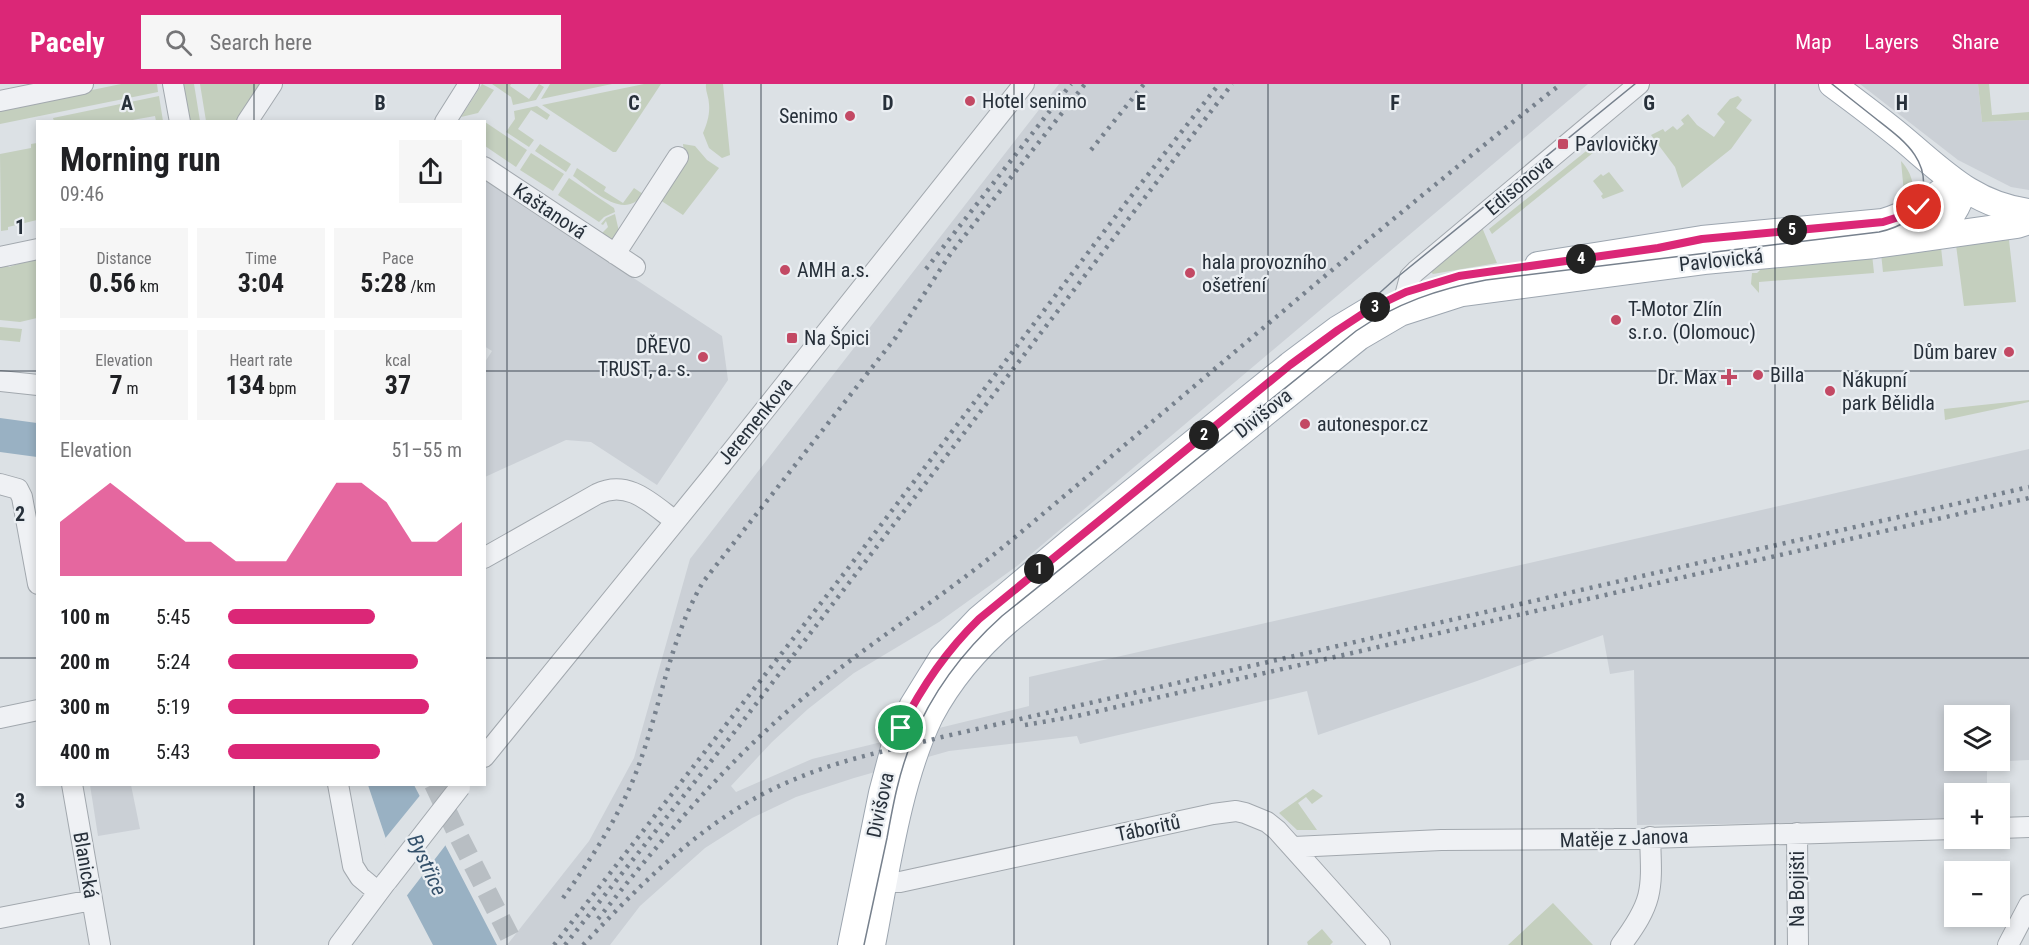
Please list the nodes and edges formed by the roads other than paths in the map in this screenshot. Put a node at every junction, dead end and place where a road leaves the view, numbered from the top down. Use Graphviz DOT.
graph roads {
  1 [pos="83,84"];
  2 [pos="173,84"];
  3 [pos="272,84"];
  4 [pos="469,84"];
  5 [pos="1024,84"];
  6 [pos="1639,84"];
  7 [pos="1832,84"];
  8 [pos="0,101"];
  9 [pos="180,120"];
  10 [pos="248,120"];
  11 [pos="446,120"];
  12 [pos="678,157"];
  13 [pos="486,168"];
  14 [pos="1959,186"];
  15 [pos="2029,212"];
  16 [pos="2029,221"];
  17 [pos="1880,233"];
  18 [pos="36,249"];
  19 [pos="615,254"];
  20 [pos="0,257"];
  21 [pos="635,267"];
  22 [pos="1410,300"];
  23 [pos="0,381"];
  24 [pos="36,385"];
  25 [pos="9,487"];
  26 [pos="675,521"];
  27 [pos="486,557"];
  28 [pos="36,573"];
  29 [pos="36,710"];
  30 [pos="0,718"];
  31 [pos="486,755"];
  32 [pos="72,786"];
  33 [pos="338,786"];
  34 [pos="461,786"];
  35 [pos="2029,827"];
  36 [pos="2010,828"];
  37 [pos="1944,829"];
  38 [pos="1797,833"];
  39 [pos="1650,837"];
  40 [pos="1294,848"];
  41 [pos="875,879"];
  42 [pos="382,886"];
  43 [pos="92,900"];
  44 [pos="2029,905"];
  45 [pos="0,918"];
  46 [pos="100,945"];
  47 [pos="339,945"];
  48 [pos="851,945"];
  49 [pos="872,945"];
  50 [pos="1380,945"];
  51 [pos="1621,945"];
  52 [pos="1798,945"];
  53 [pos="2008,945"];
  1 -- 8 [label="street"];
  2 -- 9 [label="street"];
  3 -- 10 [label="street"];
  4 -- 11 [label="street"];
  5 -- 26 [label="street, Jeremenkova"];
  6 -- 22 [label="street, Edisonova"];
  7 -- 14 [label="main road"];
  12 -- 19 [label="street"];
  13 -- 19 [label="street, Kaštanová"];
  14 -- 15 [label="main road"];
  14 -- 17 [label="main road"];
  16 -- 17 [label="main road, Pavlovická"];
  17 -- 22 [label="main road, Pavlovická"];
  17 -- 22 [label="main road, Pavlovická"];
  18 -- 20 [label="street"];
  19 -- 21 [label="street, Kaštanová"];
  22 -- 41 [label="main road, Divišova"];
  23 -- 24 [label="street"];
  25 -- 28 [label="street"];
  26 -- 27 [label="street"];
  26 -- 31 [label="street, Jeremenkova"];
  29 -- 30 [label="street"];
  32 -- 43 [label="street, Blanická"];
  33 -- 42 [label="street"];
  34 -- 42 [label="street, bridge"];
  35 -- 36 [label="street"];
  37 -- 38 [label="street, Matěje z Janova"];
  38 -- 39 [label="street, Matěje z Janova"];
  38 -- 52 [label="street, Na Bojišti"];
  39 -- 40 [label="street, Matěje z Janova"];
  39 -- 51 [label="street"];
  40 -- 41 [label="street, Táboritů"];
  40 -- 50 [label="street, Táboritů"];
  41 -- 48 [label="main road, Divišova"];
  41 -- 49 [label="main road, Divišova"];
  42 -- 47 [label="street"];
  43 -- 45 [label="street"];
  43 -- 46 [label="street, Blanická"];
  44 -- 53 [label="street"];
}
